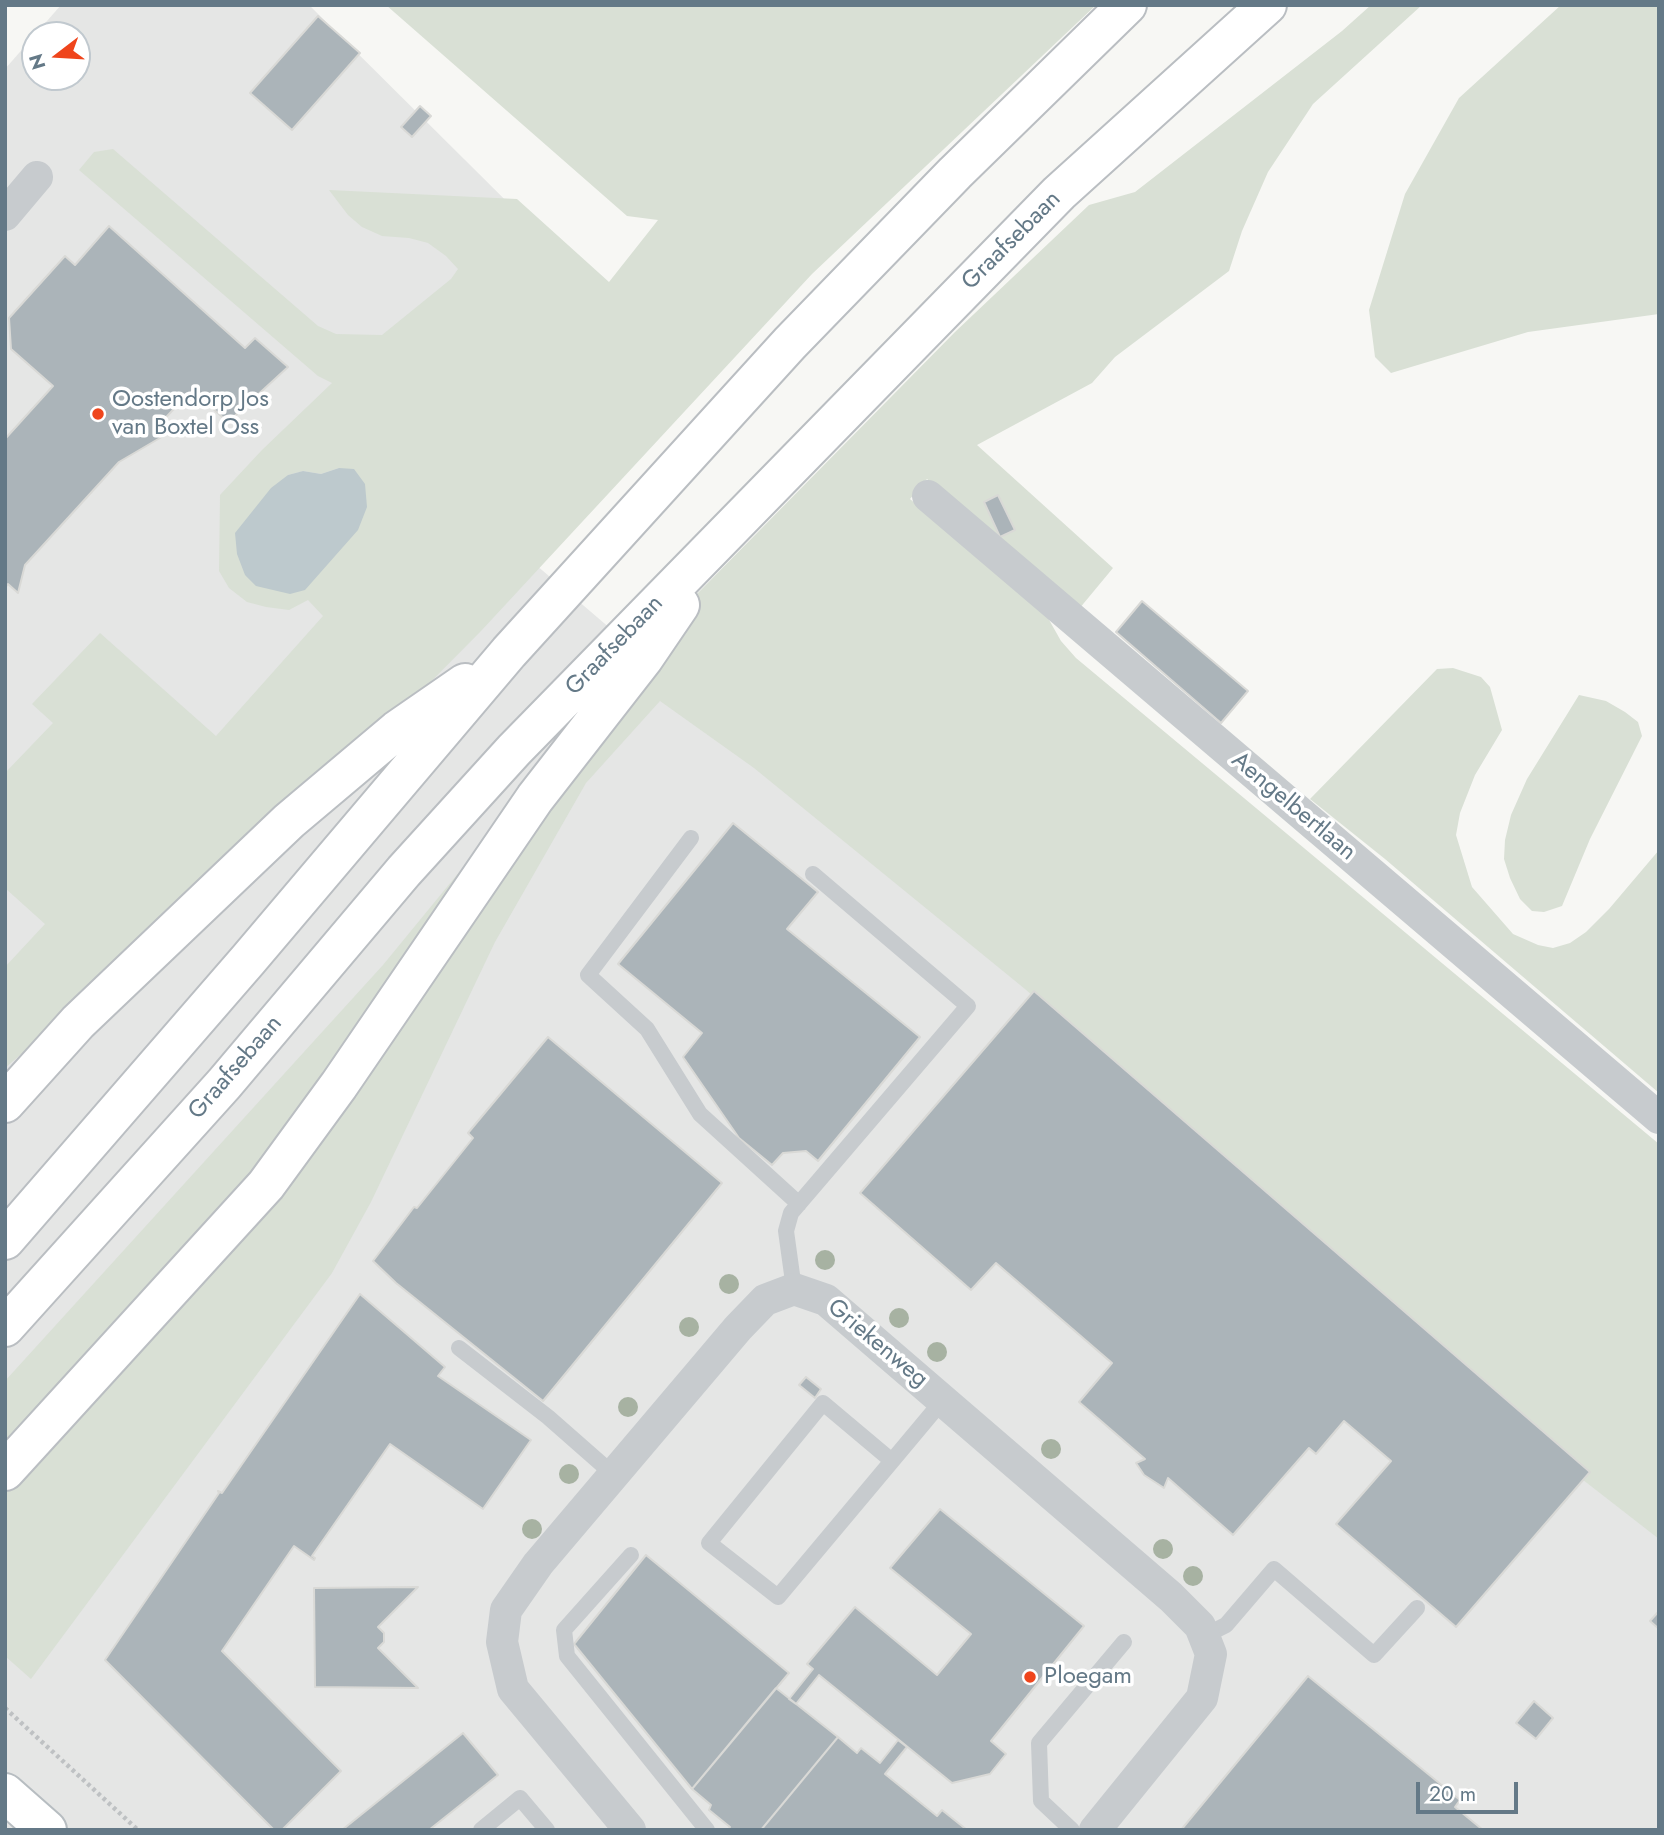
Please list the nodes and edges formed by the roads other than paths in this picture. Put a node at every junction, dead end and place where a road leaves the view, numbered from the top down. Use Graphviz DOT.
graph roads {
  1 [pos="1127,5"];
  2 [pos="1267,5"];
  3 [pos="37,177"];
  4 [pos="5,215"];
  5 [pos="928,496"];
  6 [pos="736,522"];
  7 [pos="509,652"];
  8 [pos="691,838"];
  9 [pos="813,874"];
  10 [pos="5,1103"];
  11 [pos="1659,1118"];
  12 [pos="799,1203"];
  13 [pos="5,1240"];
  14 [pos="793,1289"];
  15 [pos="5,1327"];
  16 [pos="459,1348"];
  17 [pos="943,1400"];
  18 [pos="892,1461"];
  19 [pos="5,1471"];
  20 [pos="614,1475"];
  21 [pos="631,1555"];
  22 [pos="1418,1608"];
  23 [pos="1204,1636"];
  24 [pos="1124,1642"];
  25 [pos="5,1793"];
  26 [pos="704,1829"];
  27 [pos="47,1830"];
  28 [pos="481,1830"];
  29 [pos="547,1830"];
  30 [pos="630,1830"];
  31 [pos="1072,1830"];
  32 [pos="1095,1830"];
  1 -- 7 [label="main road"];
  2 -- 6 [label="main road, Graafsebaan"];
  3 -- 4 [label="street"];
  5 -- 11 [label="street, Aengelbertlaan"];
  6 -- 15 [label="main road, Graafsebaan"];
  6 -- 19 [label="main road"];
  7 -- 10 [label="main road"];
  7 -- 13 [label="main road"];
  8 -- 12 [label="lane"];
  9 -- 12 [label="lane"];
  12 -- 14 [label="lane"];
  14 -- 17 [label="street, Griekenweg"];
  14 -- 20 [label="street"];
  16 -- 20 [label="lane"];
  17 -- 18 [label="lane"];
  17 -- 23 [label="street, Griekenweg"];
  18 -- 18 [label="lane"];
  20 -- 30 [label="street"];
  21 -- 26 [label="lane"];
  22 -- 23 [label="lane"];
  23 -- 32 [label="street"];
  24 -- 31 [label="lane"];
  25 -- 27 [label="main road"];
  28 -- 29 [label="lane"];
}
